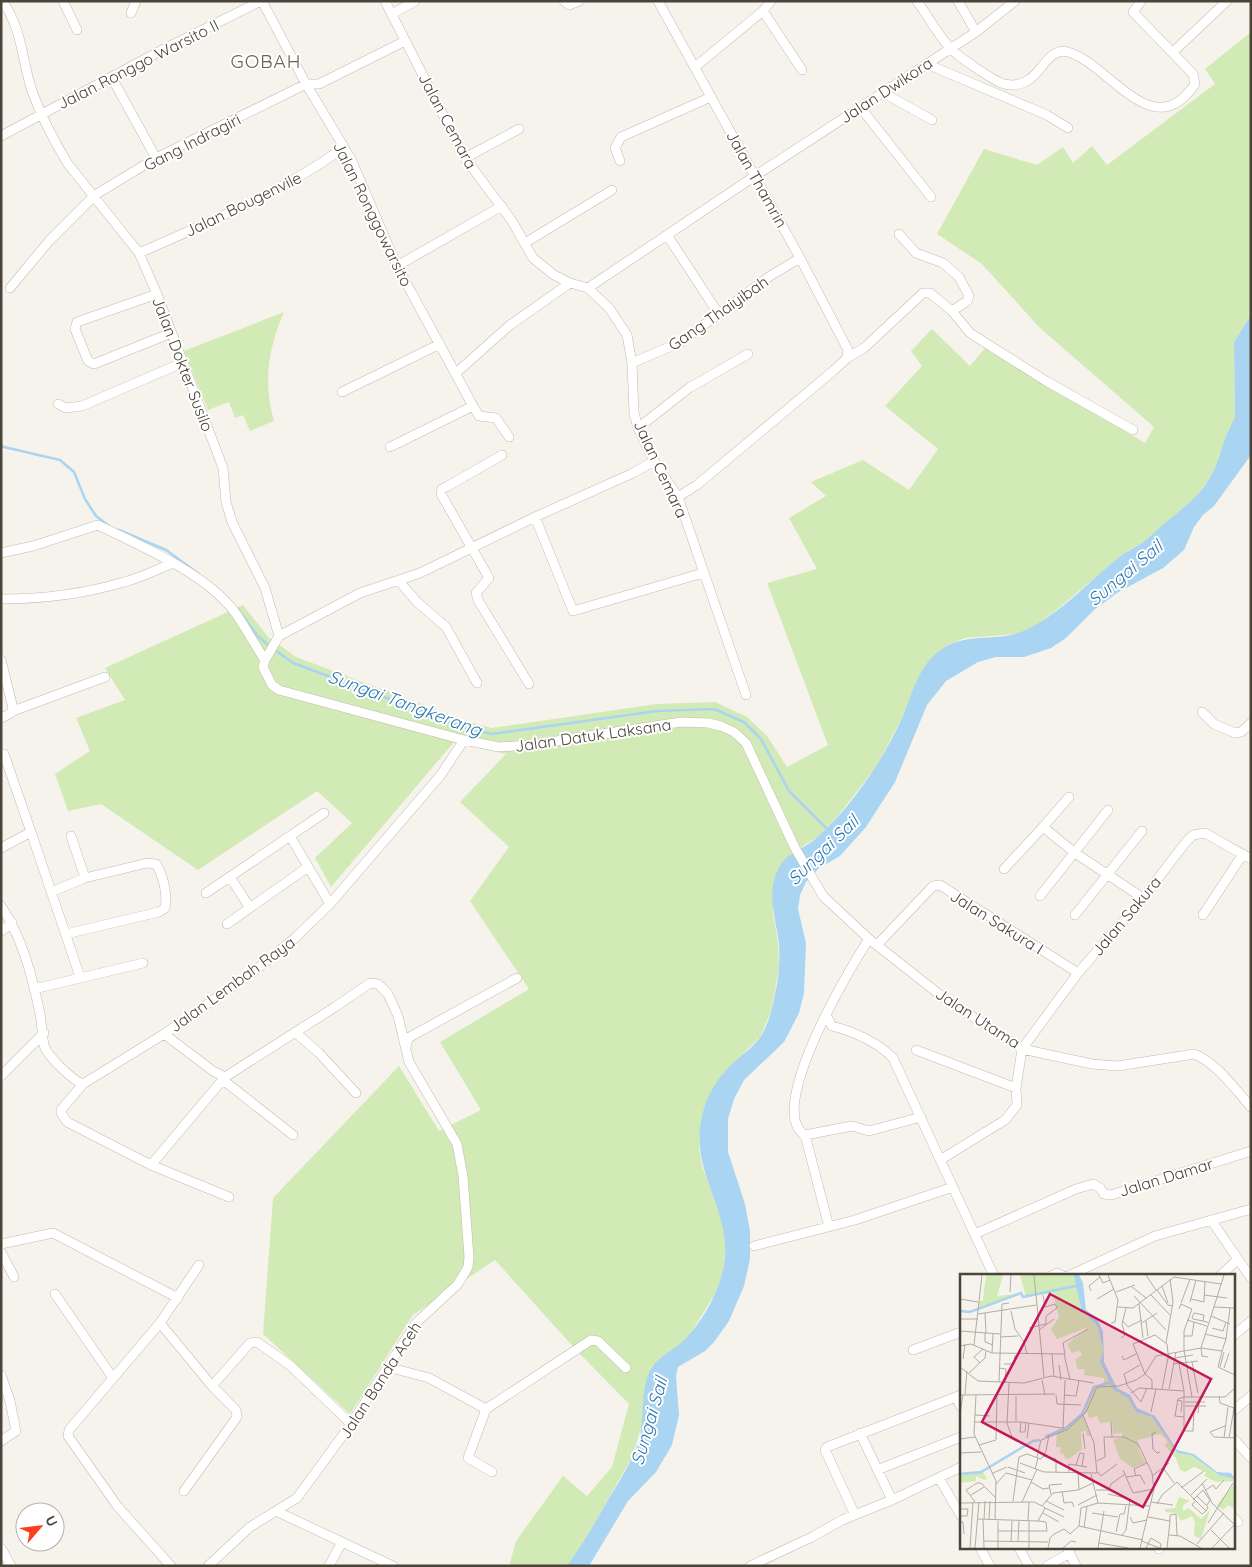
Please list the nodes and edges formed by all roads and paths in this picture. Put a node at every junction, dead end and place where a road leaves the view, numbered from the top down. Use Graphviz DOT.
graph roads {
  1 [pos="2,1"];
  2 [pos="63,1"];
  3 [pos="136,1"];
  4 [pos="261,1"];
  5 [pos="385,1"];
  6 [pos="415,1"];
  7 [pos="564,1"];
  8 [pos="579,1"];
  9 [pos="658,1"];
  10 [pos="771,1"];
  11 [pos="917,1"];
  12 [pos="958,1"];
  13 [pos="1015,1"];
  14 [pos="1141,1"];
  15 [pos="1227,1"];
  16 [pos="763,10"];
  17 [pos="131,13"];
  18 [pos="392,14"];
  19 [pos="78,30"];
  20 [pos="976,32"];
  21 [pos="406,41"];
  22 [pos="951,49"];
  23 [pos="1173,52"];
  24 [pos="927,64"];
  25 [pos="695,67"];
  26 [pos="802,70"];
  27 [pos="112,78"];
  28 [pos="306,84"];
  29 [pos="882,92"];
  30 [pos="711,97"];
  31 [pos="860,107"];
  32 [pos="41,113"];
  33 [pos="932,120"];
  34 [pos="519,128"];
  35 [pos="1068,128"];
  36 [pos="1,136"];
  37 [pos="343,148"];
  38 [pos="156,158"];
  39 [pos="465,158"];
  40 [pos="620,161"];
  41 [pos="755,176"];
  42 [pos="612,190"];
  43 [pos="95,195"];
  44 [pos="931,197"];
  45 [pos="502,206"];
  46 [pos="899,234"];
  47 [pos="667,235"];
  48 [pos="525,243"];
  49 [pos="139,253"];
  50 [pos="800,258"];
  51 [pos="397,266"];
  52 [pos="570,283"];
  53 [pos="10,288"];
  54 [pos="588,288"];
  55 [pos="157,294"];
  56 [pos="952,310"];
  57 [pos="718,313"];
  58 [pos="171,334"];
  59 [pos="440,344"];
  60 [pos="748,354"];
  61 [pos="847,358"];
  62 [pos="632,362"];
  63 [pos="182,363"];
  64 [pos="456,373"];
  65 [pos="342,392"];
  66 [pos="58,404"];
  67 [pos="473,406"];
  68 [pos="638,428"];
  69 [pos="1133,430"];
  70 [pos="509,437"];
  71 [pos="390,447"];
  72 [pos="502,455"];
  73 [pos="654,461"];
  74 [pos="678,497"];
  75 [pos="535,517"];
  76 [pos="473,549"];
  77 [pos="1,553"];
  78 [pos="174,562"];
  79 [pos="703,572"];
  80 [pos="399,581"];
  81 [pos="1,599"];
  82 [pos="279,637"];
  83 [pos="267,656"];
  84 [pos="1,660"];
  85 [pos="104,677"];
  86 [pos="477,683"];
  87 [pos="529,684"];
  88 [pos="746,695"];
  89 [pos="13,711"];
  90 [pos="1202,712"];
  91 [pos="1,718"];
  92 [pos="1251,723"];
  93 [pos="464,740"];
  94 [pos="4,754"];
  95 [pos="1069,797"];
  96 [pos="1108,810"];
  97 [pos="324,813"];
  98 [pos="1043,827"];
  99 [pos="1142,831"];
  100 [pos="31,832"];
  101 [pos="71,836"];
  102 [pos="290,836"];
  103 [pos="1,848"];
  104 [pos="1075,852"];
  105 [pos="1247,856"];
  106 [pos="308,867"];
  107 [pos="1004,869"];
  108 [pos="1108,874"];
  109 [pos="230,876"];
  110 [pos="85,878"];
  111 [pos="812,881"];
  112 [pos="50,892"];
  113 [pos="206,893"];
  114 [pos="1040,896"];
  115 [pos="1143,898"];
  116 [pos="330,904"];
  117 [pos="1,906"];
  118 [pos="250,908"];
  119 [pos="1203,915"];
  120 [pos="1075,916"];
  121 [pos="12,923"];
  122 [pos="227,924"];
  123 [pos="1,931"];
  124 [pos="66,934"];
  125 [pos="873,942"];
  126 [pos="142,963"];
  127 [pos="1078,973"];
  128 [pos="80,977"];
  129 [pos="517,978"];
  130 [pos="34,989"];
  131 [pos="826,1015"];
  132 [pos="295,1032"];
  133 [pos="44,1033"];
  134 [pos="164,1034"];
  135 [pos="406,1048"];
  136 [pos="1022,1048"];
  137 [pos="916,1050"];
  138 [pos="1,1076"];
  139 [pos="224,1078"];
  140 [pos="83,1084"];
  141 [pos="1016,1088"];
  142 [pos="356,1093"];
  143 [pos="1251,1107"];
  144 [pos="920,1117"];
  145 [pos="805,1134"];
  146 [pos="293,1135"];
  147 [pos="1251,1151"];
  148 [pos="940,1160"];
  149 [pos="151,1165"];
  150 [pos="953,1187"];
  151 [pos="228,1197"];
  152 [pos="1251,1209"];
  153 [pos="1211,1220"];
  154 [pos="829,1226"];
  155 [pos="975,1234"];
  156 [pos="1,1244"];
  157 [pos="754,1246"];
  158 [pos="1,1252"];
  159 [pos="1237,1260"];
  160 [pos="199,1265"];
  161 [pos="993,1274"];
  162 [pos="1072,1274"];
  163 [pos="1222,1274"];
  164 [pos="14,1277"];
  165 [pos="1251,1278"];
  166 [pos="55,1294"];
  167 [pos="178,1298"];
  168 [pos="1251,1321"];
  169 [pos="160,1323"];
  170 [pos="960,1332"];
  171 [pos="1234,1335"];
  172 [pos="914,1350"];
  173 [pos="388,1367"];
  174 [pos="626,1368"];
  175 [pos="1,1375"];
  176 [pos="113,1378"];
  177 [pos="212,1386"];
  178 [pos="959,1396"];
  179 [pos="1251,1396"];
  180 [pos="486,1410"];
  181 [pos="1234,1410"];
  182 [pos="351,1424"];
  183 [pos="860,1433"];
  184 [pos="960,1437"];
  185 [pos="1234,1439"];
  186 [pos="1,1441"];
  187 [pos="1251,1458"];
  188 [pos="960,1468"];
  189 [pos="878,1470"];
  190 [pos="492,1472"];
  191 [pos="939,1478"];
  192 [pos="184,1491"];
  193 [pos="892,1500"];
  194 [pos="278,1512"];
  195 [pos="960,1514"];
  196 [pos="855,1515"];
  197 [pos="342,1542"];
  198 [pos="1,1548"];
  199 [pos="981,1550"];
  200 [pos="1020,1550"];
  201 [pos="1069,1551"];
  202 [pos="378,1562"];
  203 [pos="12,1566"];
  204 [pos="172,1566"];
  205 [pos="208,1566"];
  206 [pos="329,1566"];
  207 [pos="393,1566"];
  208 [pos="750,1566"];
  209 [pos="990,1566"];
  210 [pos="1029,1566"];
  211 [pos="1047,1566"];
  212 [pos="1076,1566"];
  1 -- 32 [label="street, Jalan Dokter Susilo"];
  2 -- 19 [label="street"];
  3 -- 17 [label="street"];
  4 -- 27 [label="street, Jalan Ronggo Warsito II"];
  4 -- 28 [label="street, Jalan Ronggowarsito"];
  5 -- 18 [label="street, Jalan Cemara"];
  6 -- 18 [label="street"];
  7 -- 8 [label="street"];
  9 -- 25 [label="street, Jalan Thamrin"];
  10 -- 16 [label="street"];
  11 -- 22 [label="street"];
  12 -- 20 [label="street"];
  13 -- 20 [label="street, Jalan Dwikora"];
  14 -- 23 [label="street"];
  15 -- 23 [label="street"];
  16 -- 25 [label="street"];
  16 -- 26 [label="street"];
  18 -- 21 [label="street, Jalan Cemara"];
  20 -- 22 [label="street, Jalan Dwikora"];
  21 -- 28 [label="street, Gang Indragiri"];
  21 -- 39 [label="street, Jalan Cemara"];
  22 -- 23 [label="street"];
  22 -- 24 [label="street, Jalan Dwikora"];
  24 -- 29 [label="street, Jalan Dwikora"];
  24 -- 35 [label="street"];
  25 -- 30 [label="street, Jalan Thamrin"];
  27 -- 32 [label="street, Jalan Ronggo Warsito II"];
  27 -- 38 [label="street"];
  28 -- 37 [label="street, Jalan Ronggowarsito"];
  28 -- 38 [label="street, Gang Indragiri"];
  29 -- 31 [label="street, Jalan Dwikora"];
  29 -- 33 [label="street"];
  30 -- 40 [label="street"];
  30 -- 41 [label="street, Jalan Thamrin"];
  31 -- 41 [label="street, Jalan Dwikora"];
  31 -- 44 [label="street"];
  32 -- 36 [label="street, Jalan Ronggo Warsito II"];
  32 -- 43 [label="street, Jalan Dokter Susilo"];
  34 -- 39 [label="street"];
  37 -- 49 [label="street, Jalan Bougenvile"];
  37 -- 51 [label="street, Jalan Ronggowarsito"];
  38 -- 43 [label="street, Gang Indragiri"];
  39 -- 45 [label="street, Jalan Cemara"];
  41 -- 47 [label="street"];
  41 -- 50 [label="street, Jalan Thamrin"];
  42 -- 48 [label="street"];
  43 -- 49 [label="street, Jalan Dokter Susilo"];
  43 -- 53 [label="street, Gang Indragiri"];
  45 -- 48 [label="street, Jalan Cemara"];
  45 -- 51 [label="street"];
  46 -- 56 [label="street"];
  47 -- 54 [label="street"];
  47 -- 57 [label="street"];
  48 -- 52 [label="street, Jalan Cemara"];
  49 -- 55 [label="street, Jalan Dokter Susilo"];
  50 -- 57 [label="street, Gang Thaiyibah"];
  50 -- 61 [label="street, Jalan Thamrin"];
  51 -- 59 [label="street, Jalan Ronggowarsito"];
  52 -- 54 [label="street, Jalan Cemara"];
  52 -- 64 [label="street"];
  54 -- 62 [label="street, Jalan Cemara"];
  55 -- 58 [label="street, Jalan Dokter Susilo"];
  55 -- 58 [label="street"];
  56 -- 61 [label="street"];
  56 -- 69 [label="street"];
  57 -- 62 [label="street, Gang Thaiyibah"];
  58 -- 63 [label="street, Jalan Dokter Susilo"];
  59 -- 64 [label="street, Jalan Ronggowarsito"];
  59 -- 65 [label="street"];
  60 -- 68 [label="street"];
  61 -- 74 [label="street"];
  62 -- 68 [label="street, Jalan Cemara"];
  63 -- 66 [label="street"];
  63 -- 82 [label="street, Jalan Dokter Susilo"];
  64 -- 67 [label="street, Jalan Ronggowarsito"];
  67 -- 70 [label="street"];
  67 -- 71 [label="street"];
  68 -- 73 [label="street, Jalan Cemara"];
  72 -- 76 [label="street"];
  73 -- 74 [label="street, Jalan Cemara"];
  73 -- 75 [label="street"];
  74 -- 79 [label="street, Jalan Cemara"];
  75 -- 76 [label="street"];
  75 -- 79 [label="street"];
  76 -- 80 [label="street"];
  76 -- 87 [label="street"];
  77 -- 78 [label="street, Jalan Datuk Laksana"];
  78 -- 81 [label="street"];
  78 -- 83 [label="street, Jalan Datuk Laksana"];
  79 -- 88 [label="street, Jalan Cemara"];
  80 -- 82 [label="street"];
  80 -- 86 [label="street"];
  82 -- 83 [label="street"];
  83 -- 93 [label="street, Jalan Datuk Laksana"];
  84 -- 89 [label="street"];
  85 -- 89 [label="street"];
  89 -- 91 [label="street"];
  90 -- 92 [label="street"];
  93 -- 111 [label="street, Jalan Datuk Laksana"];
  93 -- 116 [label="street, Jalan Lembah Raya"];
  94 -- 100 [label="street"];
  95 -- 98 [label="street"];
  96 -- 104 [label="street"];
  97 -- 102 [label="street"];
  98 -- 104 [label="street"];
  98 -- 107 [label="street"];
  99 -- 108 [label="street"];
  100 -- 103 [label="street"];
  100 -- 112 [label="street"];
  101 -- 110 [label="street"];
  102 -- 106 [label="street"];
  102 -- 109 [label="street"];
  104 -- 108 [label="street"];
  104 -- 114 [label="street"];
  105 -- 115 [label="street, Jalan Sakura"];
  105 -- 119 [label="street"];
  106 -- 116 [label="street"];
  106 -- 118 [label="street"];
  108 -- 115 [label="street"];
  108 -- 120 [label="street"];
  109 -- 113 [label="street"];
  109 -- 118 [label="street"];
  110 -- 112 [label="street"];
  110 -- 124 [label="street"];
  111 -- 125 [label="street, Jalan Utama"];
  112 -- 124 [label="street"];
  115 -- 127 [label="street, Jalan Sakura"];
  116 -- 134 [label="street, Jalan Lembah Raya"];
  117 -- 121 [label="street"];
  118 -- 122 [label="street"];
  121 -- 123 [label="street"];
  121 -- 130 [label="street"];
  124 -- 128 [label="street"];
  125 -- 127 [label="street, Jalan Sakura I"];
  125 -- 131 [label="street, Jalan Sakura I"];
  125 -- 136 [label="street, Jalan Utama"];
  126 -- 128 [label="street"];
  127 -- 136 [label="street, Jalan Sakura"];
  128 -- 130 [label="street"];
  129 -- 135 [label="street"];
  130 -- 133 [label="street"];
  131 -- 144 [label="street"];
  131 -- 145 [label="street, Jalan Sakura I"];
  132 -- 135 [label="street, Jalan Banda Aceh"];
  132 -- 139 [label="street, Jalan Banda Aceh"];
  132 -- 142 [label="street"];
  133 -- 138 [label="street"];
  133 -- 140 [label="street"];
  134 -- 139 [label="street"];
  134 -- 140 [label="street, Jalan Lembah Raya"];
  135 -- 173 [label="street, Jalan Banda Aceh"];
  136 -- 141 [label="street"];
  136 -- 143 [label="street, Jalan Utama"];
  137 -- 141 [label="street"];
  139 -- 146 [label="street"];
  139 -- 149 [label="street, Jalan Banda Aceh"];
  140 -- 149 [label="street, Jalan Lembah Raya"];
  141 -- 148 [label="street"];
  144 -- 145 [label="street"];
  144 -- 148 [label="street"];
  145 -- 154 [label="street, Jalan Sakura I"];
  147 -- 155 [label="street, Jalan Damar"];
  148 -- 150 [label="street"];
  149 -- 151 [label="street"];
  150 -- 154 [label="street"];
  150 -- 155 [label="street"];
  152 -- 153 [label="street"];
  153 -- 159 [label="street"];
  153 -- 162 [label="street"];
  154 -- 157 [label="street"];
  155 -- 161 [label="street"];
  156 -- 167 [label="street"];
  158 -- 164 [label="street"];
  159 -- 163 [label="street"];
  159 -- 165 [label="street"];
  160 -- 167 [label="street"];
  166 -- 176 [label="street"];
  167 -- 169 [label="street"];
  168 -- 171 [label="street"];
  169 -- 176 [label="street"];
  169 -- 177 [label="street"];
  170 -- 172 [label="street"];
  173 -- 180 [label="street"];
  173 -- 182 [label="street, Jalan Banda Aceh"];
  174 -- 180 [label="street"];
  175 -- 186 [label="street"];
  176 -- 204 [label="street"];
  177 -- 182 [label="street"];
  177 -- 192 [label="street"];
  178 -- 183 [label="street"];
  179 -- 181 [label="street"];
  180 -- 190 [label="street"];
  182 -- 194 [label="street, Jalan Banda Aceh"];
  183 -- 189 [label="street"];
  183 -- 196 [label="street"];
  184 -- 189 [label="street"];
  185 -- 187 [label="street"];
  188 -- 191 [label="street"];
  189 -- 193 [label="street"];
  191 -- 193 [label="street"];
  191 -- 195 [label="street"];
  193 -- 196 [label="street"];
  194 -- 197 [label="street"];
  194 -- 205 [label="street, Jalan Banda Aceh"];
  196 -- 208 [label="street"];
  197 -- 202 [label="street"];
  197 -- 206 [label="street"];
  198 -- 203 [label="street"];
  199 -- 209 [label="street"];
  200 -- 210 [label="street"];
  201 -- 211 [label="street"];
  201 -- 212 [label="street"];
  202 -- 207 [label="street"];
}
